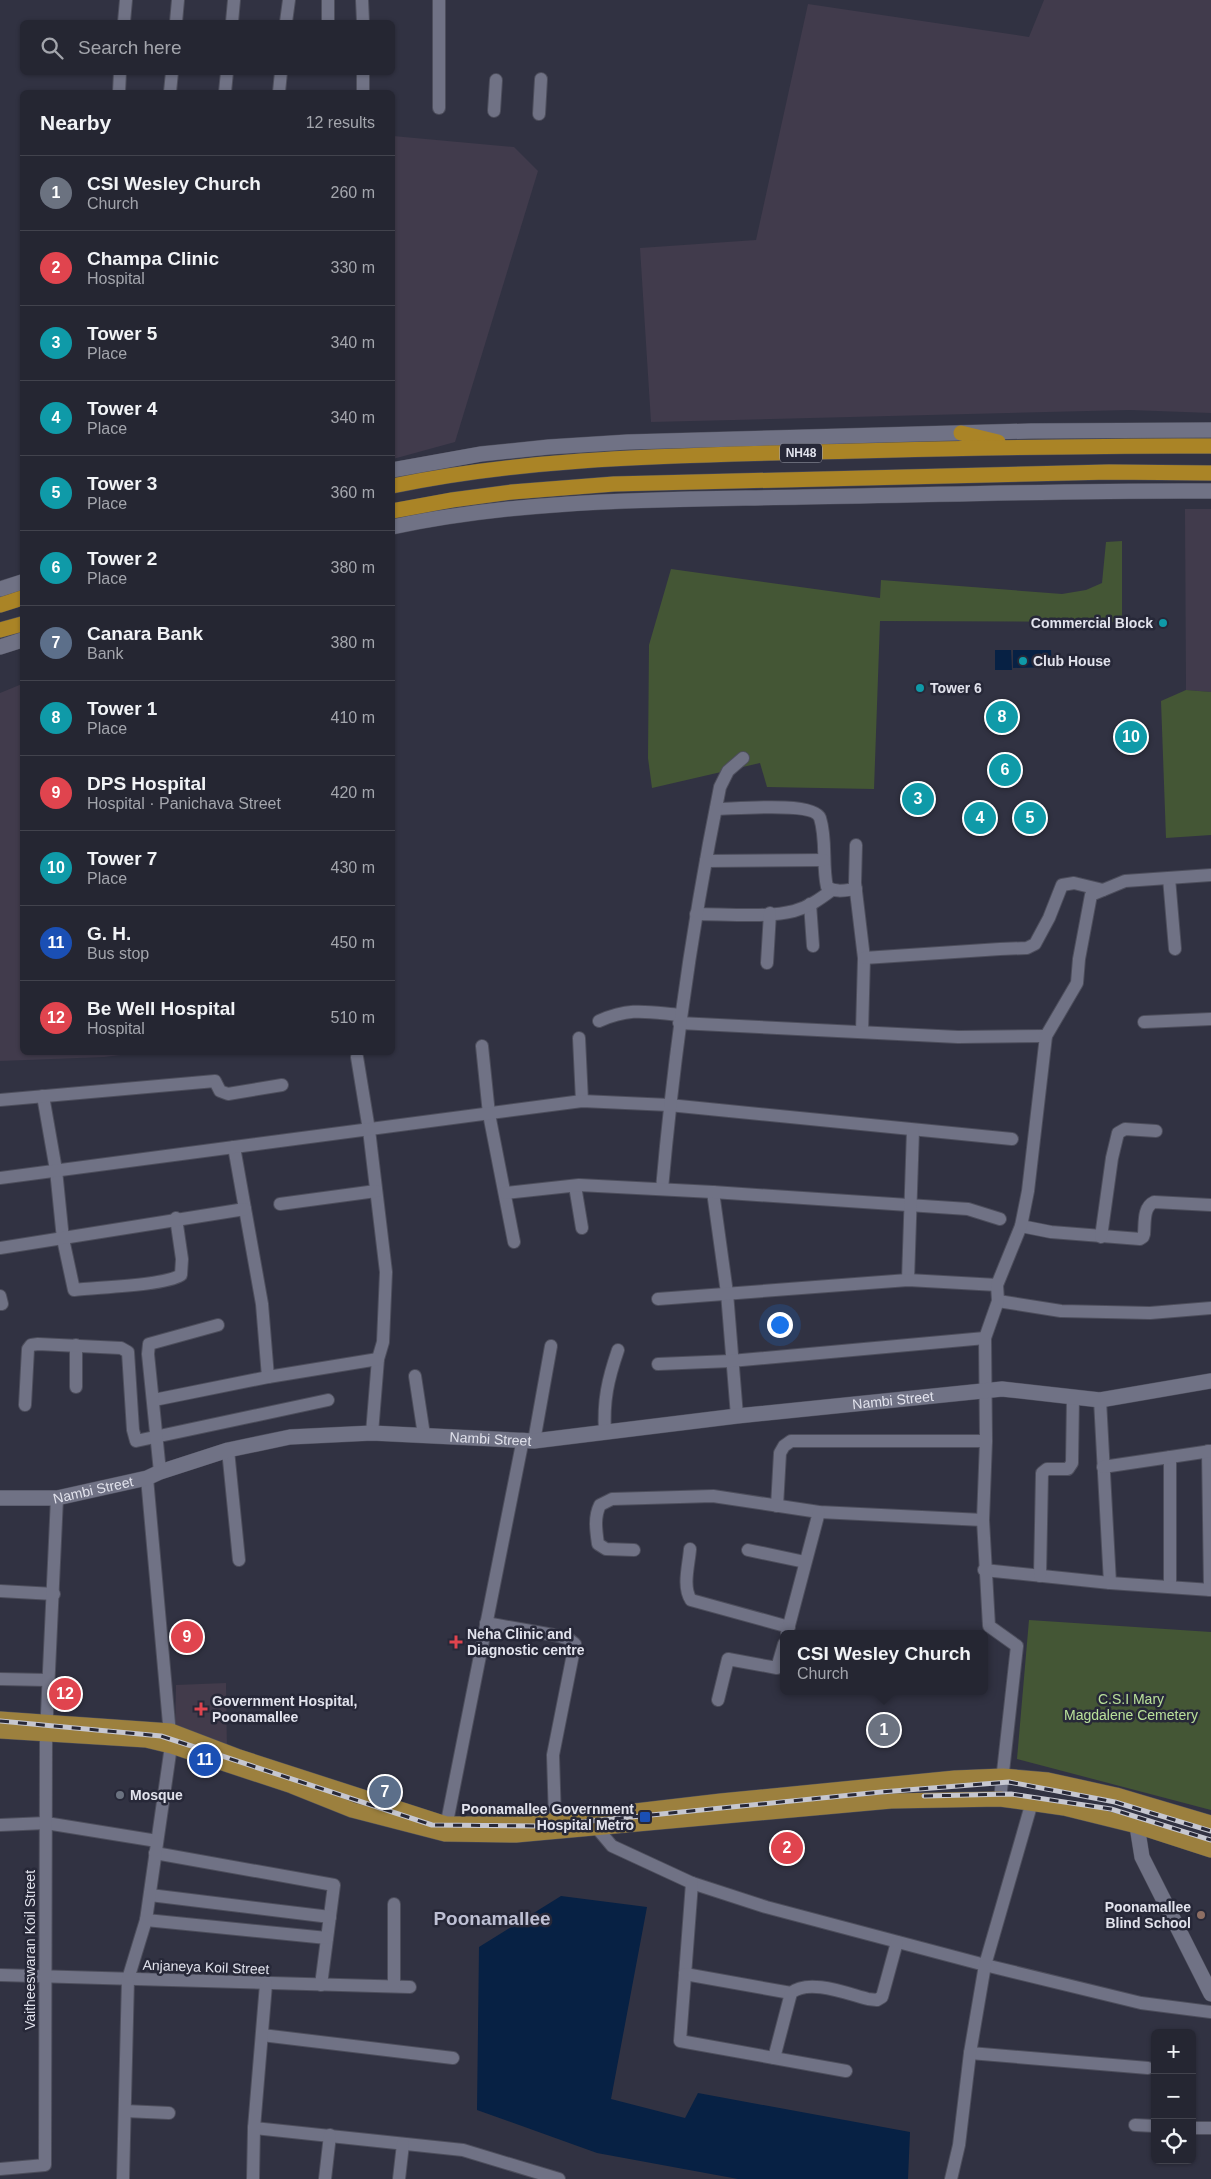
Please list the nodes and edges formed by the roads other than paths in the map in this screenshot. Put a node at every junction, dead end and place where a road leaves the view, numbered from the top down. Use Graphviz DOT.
graph roads {
  1 [pos="126,0"];
  2 [pos="178,0"];
  3 [pos="234,0"];
  4 [pos="289,0"];
  5 [pos="328,0"];
  6 [pos="362,0"];
  7 [pos="439,0"];
  8 [pos="124,20"];
  9 [pos="176,20"];
  10 [pos="232,20"];
  11 [pos="286,20"];
  12 [pos="328,20"];
  13 [pos="362,20"];
  14 [pos="120,75"];
  15 [pos="172,75"];
  16 [pos="227,75"];
  17 [pos="281,75"];
  18 [pos="363,75"];
  19 [pos="541,79"];
  20 [pos="496,80"];
  21 [pos="119,90"];
  22 [pos="170,90"];
  23 [pos="225,90"];
  24 [pos="279,90"];
  25 [pos="363,90"];
  26 [pos="439,108"];
  27 [pos="494,112"];
  28 [pos="539,114"];
  29 [pos="1211,430"];
  30 [pos="961,433"];
  31 [pos="1211,446"];
  32 [pos="1060,447"];
  33 [pos="395,469"];
  34 [pos="1211,473"];
  35 [pos="395,485"];
  36 [pos="1211,491"];
  37 [pos="395,510"];
  38 [pos="395,527"];
  39 [pos="20,583"];
  40 [pos="0,589"];
  41 [pos="20,599"];
  42 [pos="0,605"];
  43 [pos="20,625"];
  44 [pos="0,630"];
  45 [pos="20,641"];
  46 [pos="0,647"];
  47 [pos="743,758"];
  48 [pos="716,809"];
  49 [pos="856,845"];
  50 [pos="824,860"];
  51 [pos="706,861"];
  52 [pos="1211,875"];
  53 [pos="1169,878"];
  54 [pos="856,889"];
  55 [pos="832,890"];
  56 [pos="1103,890"];
  57 [pos="810,904"];
  58 [pos="696,914"];
  59 [pos="770,914"];
  60 [pos="813,946"];
  61 [pos="1175,949"];
  62 [pos="864,958"];
  63 [pos="767,963"];
  64 [pos="680,1019"];
  65 [pos="1211,1019"];
  66 [pos="599,1021"];
  67 [pos="1144,1022"];
  68 [pos="862,1032"];
  69 [pos="1046,1036"];
  70 [pos="579,1038"];
  71 [pos="482,1046"];
  72 [pos="357,1057"];
  73 [pos="282,1085"];
  74 [pos="43,1096"];
  75 [pos="0,1100"];
  76 [pos="582,1101"];
  77 [pos="669,1105"];
  78 [pos="489,1114"];
  79 [pos="369,1130"];
  80 [pos="912,1130"];
  81 [pos="1156,1131"];
  82 [pos="1012,1139"];
  83 [pos="234,1147"];
  84 [pos="56,1170"];
  85 [pos="0,1178"];
  86 [pos="575,1186"];
  87 [pos="662,1189"];
  88 [pos="376,1191"];
  89 [pos="713,1192"];
  90 [pos="505,1193"];
  91 [pos="280,1204"];
  92 [pos="909,1205"];
  93 [pos="1211,1205"];
  94 [pos="245,1209"];
  95 [pos="176,1218"];
  96 [pos="1000,1219"];
  97 [pos="1021,1226"];
  98 [pos="582,1228"];
  99 [pos="1101,1237"];
  100 [pos="63,1239"];
  101 [pos="514,1242"];
  102 [pos="0,1248"];
  103 [pos="908,1280"];
  104 [pos="996,1285"];
  105 [pos="727,1293"];
  106 [pos="0,1296"];
  107 [pos="658,1299"];
  108 [pos="998,1301"];
  109 [pos="0,1304"];
  110 [pos="1211,1308"];
  111 [pos="218,1325"];
  112 [pos="985,1338"];
  113 [pos="76,1345"];
  114 [pos="551,1346"];
  115 [pos="618,1350"];
  116 [pos="378,1358"];
  117 [pos="731,1361"];
  118 [pos="658,1364"];
  119 [pos="415,1376"];
  120 [pos="268,1377"];
  121 [pos="1211,1381"];
  122 [pos="76,1387"];
  123 [pos="986,1392"];
  124 [pos="1073,1397"];
  125 [pos="154,1400"];
  126 [pos="328,1400"];
  127 [pos="1100,1400"];
  128 [pos="25,1404"];
  129 [pos="737,1416"];
  130 [pos="605,1432"];
  131 [pos="372,1433"];
  132 [pos="424,1435"];
  133 [pos="156,1438"];
  134 [pos="528,1440"];
  135 [pos="986,1441"];
  136 [pos="228,1450"];
  137 [pos="1210,1451"];
  138 [pos="1170,1457"];
  139 [pos="1103,1467"];
  140 [pos="153,1475"];
  141 [pos="0,1498"];
  142 [pos="57,1498"];
  143 [pos="777,1506"];
  144 [pos="819,1512"];
  145 [pos="983,1520"];
  146 [pos="690,1549"];
  147 [pos="634,1550"];
  148 [pos="748,1550"];
  149 [pos="239,1560"];
  150 [pos="806,1562"];
  151 [pos="984,1570"];
  152 [pos="1040,1576"];
  153 [pos="1110,1583"];
  154 [pos="1170,1587"];
  155 [pos="1211,1590"];
  156 [pos="0,1591"];
  157 [pos="54,1594"];
  158 [pos="486,1623"];
  159 [pos="788,1630"];
  160 [pos="780,1658"];
  161 [pos="0,1679"];
  162 [pos="47,1680"];
  163 [pos="718,1700"];
  164 [pos="0,1719"];
  165 [pos="47,1729"];
  166 [pos="0,1731"];
  167 [pos="171,1731"];
  168 [pos="171,1746"];
  169 [pos="1003,1776"];
  170 [pos="1000,1799"];
  171 [pos="1032,1802"];
  172 [pos="555,1820"];
  173 [pos="595,1821"];
  174 [pos="46,1823"];
  175 [pos="1211,1823"];
  176 [pos="0,1825"];
  177 [pos="1137,1826"];
  178 [pos="445,1829"];
  179 [pos="156,1847"];
  180 [pos="1211,1850"];
  181 [pos="692,1883"];
  182 [pos="150,1895"];
  183 [pos="394,1904"];
  184 [pos="330,1917"];
  185 [pos="146,1920"];
  186 [pos="327,1938"];
  187 [pos="897,1942"];
  188 [pos="985,1965"];
  189 [pos="685,1974"];
  190 [pos="0,1975"];
  191 [pos="45,1975"];
  192 [pos="128,1979"];
  193 [pos="266,1984"];
  194 [pos="321,1985"];
  195 [pos="394,1986"];
  196 [pos="410,1987"];
  197 [pos="792,1992"];
  198 [pos="1211,1994"];
  199 [pos="1211,2012"];
  200 [pos="262,2035"];
  201 [pos="970,2053"];
  202 [pos="453,2058"];
  203 [pos="774,2058"];
  204 [pos="1148,2068"];
  205 [pos="846,2071"];
  206 [pos="125,2111"];
  207 [pos="169,2113"];
  208 [pos="1135,2125"];
  209 [pos="1151,2126"];
  210 [pos="254,2128"];
  211 [pos="1196,2128"];
  212 [pos="1211,2128"];
  213 [pos="330,2135"];
  214 [pos="403,2144"];
  215 [pos="0,2169"];
  216 [pos="123,2179"];
  217 [pos="253,2179"];
  218 [pos="325,2179"];
  219 [pos="401,2179"];
  220 [pos="556,2179"];
  221 [pos="952,2179"];
  1 -- 8 [label="street"];
  2 -- 9 [label="street"];
  3 -- 10 [label="street"];
  4 -- 11 [label="street"];
  5 -- 12 [label="street"];
  6 -- 13 [label="street"];
  7 -- 26 [label="street"];
  14 -- 21 [label="street"];
  15 -- 22 [label="street"];
  16 -- 23 [label="street"];
  17 -- 24 [label="street"];
  18 -- 25 [label="street"];
  19 -- 28 [label="street"];
  20 -- 27 [label="street"];
  29 -- 30 [label="street"];
  30 -- 32 [label="highway"];
  30 -- 33 [label="street"];
  31 -- 32 [label="highway, NH48"];
  32 -- 35 [label="highway, NH48"];
  34 -- 37 [label="highway, NH48"];
  36 -- 38 [label="street"];
  39 -- 40 [label="street"];
  41 -- 42 [label="highway"];
  43 -- 44 [label="highway"];
  45 -- 46 [label="street"];
  47 -- 48 [label="street"];
  48 -- 50 [label="street"];
  48 -- 51 [label="street"];
  49 -- 54 [label="street"];
  50 -- 51 [label="street"];
  50 -- 55 [label="street"];
  51 -- 58 [label="street"];
  52 -- 53 [label="street"];
  53 -- 56 [label="street"];
  53 -- 61 [label="street"];
  54 -- 55 [label="street"];
  54 -- 62 [label="street"];
  55 -- 57 [label="street"];
  56 -- 62 [label="street"];
  56 -- 69 [label="street"];
  57 -- 59 [label="street"];
  57 -- 60 [label="street"];
  58 -- 59 [label="street"];
  58 -- 64 [label="street"];
  59 -- 63 [label="street"];
  62 -- 68 [label="street"];
  64 -- 66 [label="street"];
  64 -- 68 [label="street"];
  64 -- 77 [label="street"];
  65 -- 67 [label="street"];
  68 -- 69 [label="street"];
  69 -- 97 [label="street"];
  70 -- 76 [label="street"];
  71 -- 78 [label="street"];
  72 -- 79 [label="street"];
  73 -- 74 [label="street"];
  74 -- 75 [label="street"];
  74 -- 84 [label="street"];
  76 -- 77 [label="street"];
  76 -- 78 [label="street"];
  77 -- 80 [label="street"];
  77 -- 87 [label="street"];
  78 -- 79 [label="street"];
  78 -- 90 [label="street"];
  79 -- 83 [label="street"];
  79 -- 88 [label="street"];
  80 -- 82 [label="street"];
  80 -- 92 [label="street"];
  81 -- 99 [label="street"];
  83 -- 84 [label="street"];
  83 -- 94 [label="street"];
  84 -- 85 [label="street"];
  84 -- 100 [label="street"];
  86 -- 87 [label="street"];
  86 -- 90 [label="street"];
  86 -- 98 [label="street"];
  87 -- 89 [label="street"];
  88 -- 91 [label="street"];
  88 -- 116 [label="street"];
  89 -- 92 [label="street"];
  89 -- 105 [label="street"];
  90 -- 101 [label="street"];
  92 -- 96 [label="street"];
  92 -- 103 [label="street"];
  93 -- 99 [label="street"];
  94 -- 95 [label="street"];
  94 -- 120 [label="street"];
  95 -- 100 [label="street"];
  95 -- 100 [label="street"];
  97 -- 99 [label="street"];
  97 -- 104 [label="street"];
  100 -- 102 [label="street"];
  103 -- 104 [label="street"];
  103 -- 105 [label="street"];
  104 -- 108 [label="street"];
  105 -- 107 [label="street"];
  105 -- 117 [label="street"];
  106 -- 109 [label="street"];
  108 -- 110 [label="street"];
  108 -- 112 [label="street"];
  111 -- 125 [label="street"];
  112 -- 117 [label="street"];
  112 -- 123 [label="street"];
  113 -- 122 [label="street"];
  113 -- 128 [label="street"];
  113 -- 133 [label="street"];
  114 -- 134 [label="street"];
  115 -- 130 [label="street"];
  116 -- 120 [label="street"];
  116 -- 131 [label="street"];
  117 -- 118 [label="street"];
  117 -- 129 [label="street"];
  119 -- 132 [label="street"];
  120 -- 125 [label="street"];
  121 -- 127 [label="street, Nambi Street"];
  123 -- 124 [label="street, Nambi Street"];
  123 -- 129 [label="street, Nambi Street"];
  123 -- 135 [label="street"];
  124 -- 127 [label="street, Nambi Street"];
  124 -- 152 [label="street"];
  125 -- 133 [label="street"];
  126 -- 133 [label="street"];
  127 -- 139 [label="street"];
  129 -- 130 [label="street, Nambi Street"];
  130 -- 134 [label="street, Nambi Street"];
  131 -- 132 [label="street, Nambi Street"];
  131 -- 136 [label="street, Nambi Street"];
  132 -- 134 [label="street, Nambi Street"];
  133 -- 140 [label="street"];
  134 -- 158 [label="street"];
  135 -- 143 [label="street"];
  135 -- 145 [label="street"];
  136 -- 140 [label="street, Nambi Street"];
  136 -- 149 [label="street"];
  137 -- 138 [label="street"];
  137 -- 155 [label="street"];
  138 -- 139 [label="street"];
  138 -- 154 [label="street"];
  139 -- 153 [label="street"];
  140 -- 142 [label="street, Nambi Street"];
  140 -- 167 [label="street"];
  141 -- 142 [label="street, Nambi Street"];
  142 -- 157 [label="street, Vaitheeswaran Koil Street"];
  143 -- 144 [label="street"];
  143 -- 147 [label="street"];
  144 -- 145 [label="street"];
  144 -- 150 [label="street"];
  145 -- 151 [label="street"];
  146 -- 159 [label="street"];
  148 -- 150 [label="street"];
  150 -- 159 [label="street"];
  151 -- 152 [label="street"];
  151 -- 169 [label="street"];
  152 -- 153 [label="street"];
  153 -- 154 [label="street"];
  154 -- 155 [label="street"];
  156 -- 157 [label="street"];
  157 -- 162 [label="street, Vaitheeswaran Koil Street"];
  158 -- 172 [label="street"];
  158 -- 178 [label="street"];
  160 -- 163 [label="street"];
  161 -- 162 [label="street"];
  162 -- 165 [label="street, Vaitheeswaran Koil Street"];
  164 -- 165 [label="main road"];
  165 -- 166 [label="main road"];
  165 -- 167 [label="main road"];
  165 -- 168 [label="main road"];
  165 -- 174 [label="street, Vaitheeswaran Koil Street"];
  167 -- 168 [label="street"];
  167 -- 178 [label="main road"];
  168 -- 178 [label="main road"];
  168 -- 179 [label="street"];
  169 -- 170 [label="street"];
  169 -- 173 [label="main road"];
  169 -- 175 [label="main road"];
  170 -- 171 [label="main road"];
  170 -- 173 [label="main road"];
  171 -- 177 [label="main road"];
  171 -- 188 [label="street"];
  172 -- 173 [label="main road"];
  172 -- 178 [label="main road"];
  173 -- 178 [label="main road"];
  173 -- 181 [label="street"];
  174 -- 176 [label="street"];
  174 -- 179 [label="street"];
  174 -- 191 [label="street, Vaitheeswaran Koil Street"];
  177 -- 180 [label="main road"];
  177 -- 198 [label="street"];
  179 -- 182 [label="street"];
  179 -- 184 [label="street"];
  181 -- 187 [label="street"];
  181 -- 189 [label="street"];
  182 -- 184 [label="street"];
  182 -- 185 [label="street"];
  183 -- 195 [label="street"];
  184 -- 186 [label="street"];
  185 -- 186 [label="street"];
  185 -- 192 [label="street"];
  186 -- 194 [label="street"];
  187 -- 188 [label="street"];
  187 -- 197 [label="street"];
  188 -- 199 [label="street"];
  188 -- 201 [label="street"];
  189 -- 197 [label="street"];
  189 -- 203 [label="street"];
  190 -- 191 [label="street, Anjaneya Koil Street"];
  191 -- 192 [label="street, Anjaneya Koil Street"];
  191 -- 215 [label="street, Vaitheeswaran Koil Street"];
  192 -- 193 [label="street, Anjaneya Koil Street"];
  192 -- 206 [label="street"];
  193 -- 194 [label="street, Anjaneya Koil Street"];
  193 -- 200 [label="street"];
  194 -- 195 [label="street, Anjaneya Koil Street"];
  195 -- 196 [label="street, Anjaneya Koil Street"];
  197 -- 203 [label="street"];
  200 -- 202 [label="street"];
  200 -- 210 [label="street"];
  201 -- 204 [label="street"];
  201 -- 221 [label="street"];
  203 -- 205 [label="street"];
  206 -- 207 [label="street"];
  206 -- 216 [label="street"];
  208 -- 209 [label="street"];
  210 -- 213 [label="street"];
  210 -- 217 [label="street"];
  211 -- 212 [label="street"];
  213 -- 214 [label="street"];
  213 -- 218 [label="street"];
  214 -- 219 [label="street"];
  214 -- 220 [label="street"];
}
